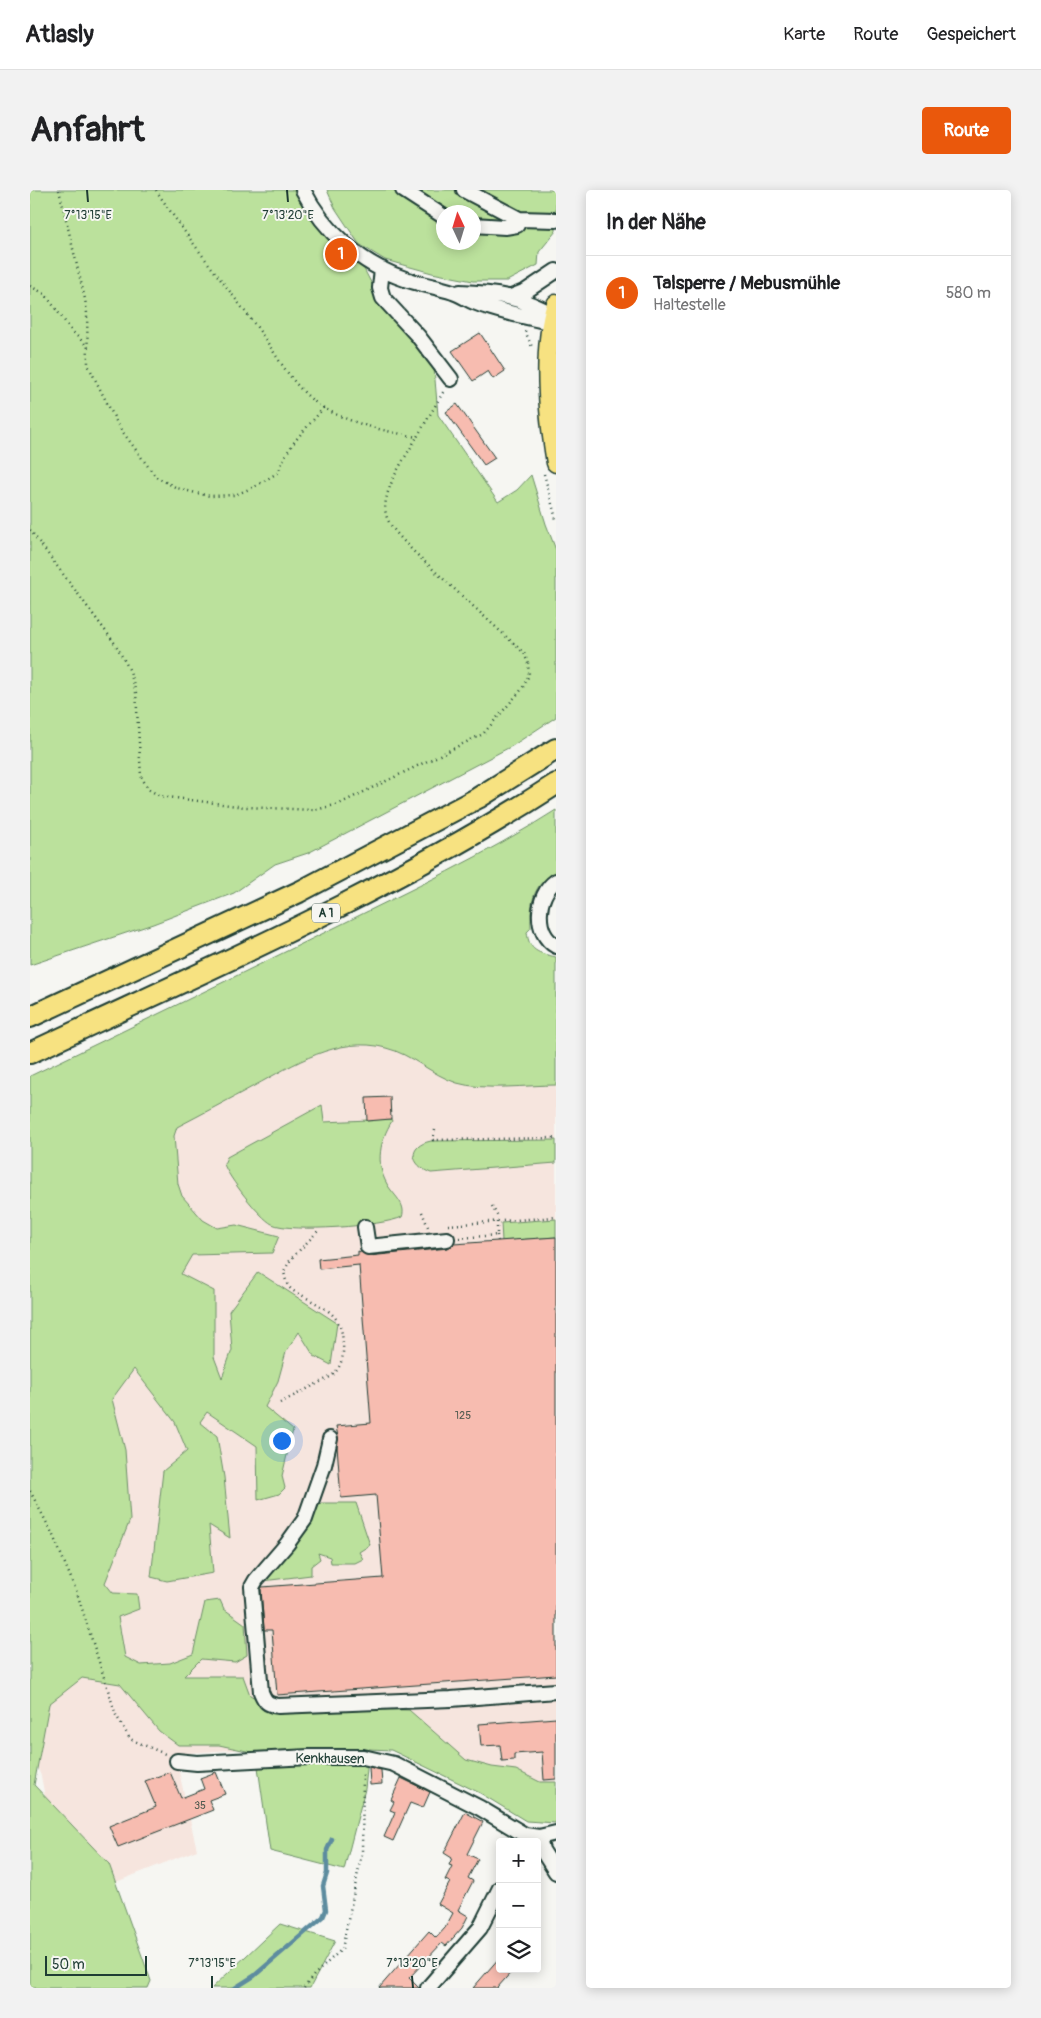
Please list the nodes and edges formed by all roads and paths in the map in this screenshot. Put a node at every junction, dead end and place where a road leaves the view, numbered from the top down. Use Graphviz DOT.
graph roads {
  1 [pos="59,190"];
  2 [pos="156,190"];
  3 [pos="303,190"];
  4 [pos="403,190"];
  5 [pos="464,190"];
  6 [pos="436,211"];
  7 [pos="519,219"];
  8 [pos="556,220"];
  9 [pos="481,225"];
  10 [pos="382,269"];
  11 [pos="556,271"];
  12 [pos="30,286"];
  13 [pos="454,292"];
  14 [pos="511,297"];
  15 [pos="554,314"];
  16 [pos="88,347"];
  17 [pos="451,379"];
  18 [pos="324,408"];
  19 [pos="416,437"];
  20 [pos="556,463"];
  21 [pos="30,530"];
  22 [pos="556,749"];
  23 [pos="556,784"];
  24 [pos="556,881"];
  25 [pos="556,946"];
  26 [pos="30,1017"];
  27 [pos="30,1053"];
  28 [pos="435,1130"];
  29 [pos="556,1138"];
  30 [pos="492,1206"];
  31 [pos="422,1212"];
  32 [pos="556,1217"];
  33 [pos="498,1220"];
  34 [pos="447,1225"];
  35 [pos="437,1226"];
  36 [pos="365,1228"];
  37 [pos="318,1231"];
  38 [pos="498,1235"];
  39 [pos="452,1239"];
  40 [pos="498,1241"];
  41 [pos="280,1403"];
  42 [pos="330,1439"];
  43 [pos="30,1491"];
  44 [pos="556,1691"];
  45 [pos="363,1757"];
  46 [pos="177,1761"];
  47 [pos="556,1832"];
  48 [pos="540,1837"];
  49 [pos="522,1838"];
  50 [pos="532,1838"];
  51 [pos="556,1872"];
  52 [pos="496,1896"];
  53 [pos="304,1988"];
  54 [pos="428,1988"];
  1 -- 16 [label="path"];
  2 -- 18 [label="path"];
  3 -- 10 [label="street"];
  4 -- 6 [label="street"];
  5 -- 7 [label="street"];
  7 -- 8 [label="street"];
  7 -- 9 [label="street"];
  10 -- 13 [label="street"];
  10 -- 17 [label="street"];
  11 -- 14 [label="street"];
  12 -- 16 [label="path"];
  13 -- 14 [label="street"];
  13 -- 15 [label="street"];
  14 -- 15 [label="street"];
  15 -- 20 [label="main road"];
  16 -- 18 [label="path"];
  17 -- 19 [label="path"];
  18 -- 19 [label="path"];
  19 -- 21 [label="path"];
  22 -- 26 [label="highway, A 1"];
  23 -- 27 [label="highway, A 1"];
  24 -- 25 [label="street"];
  28 -- 29 [label="path"];
  30 -- 33 [label="path"];
  31 -- 35 [label="path"];
  32 -- 33 [label="path"];
  33 -- 34 [label="path"];
  33 -- 38 [label="path"];
  36 -- 39 [label="street"];
  37 -- 41 [label="path"];
  38 -- 39 [label="path"];
  38 -- 40 [label="path"];
  42 -- 44 [label="street"];
  43 -- 46 [label="path"];
  45 -- 46 [label="street, Kenkhausen"];
  45 -- 49 [label="street, Kenkhausen"];
  45 -- 53 [label="path"];
  47 -- 48 [label="street, Kenkhausen"];
  48 -- 50 [label="street, Kenkhausen"];
  48 -- 51 [label="street"];
  52 -- 54 [label="street"];
}
